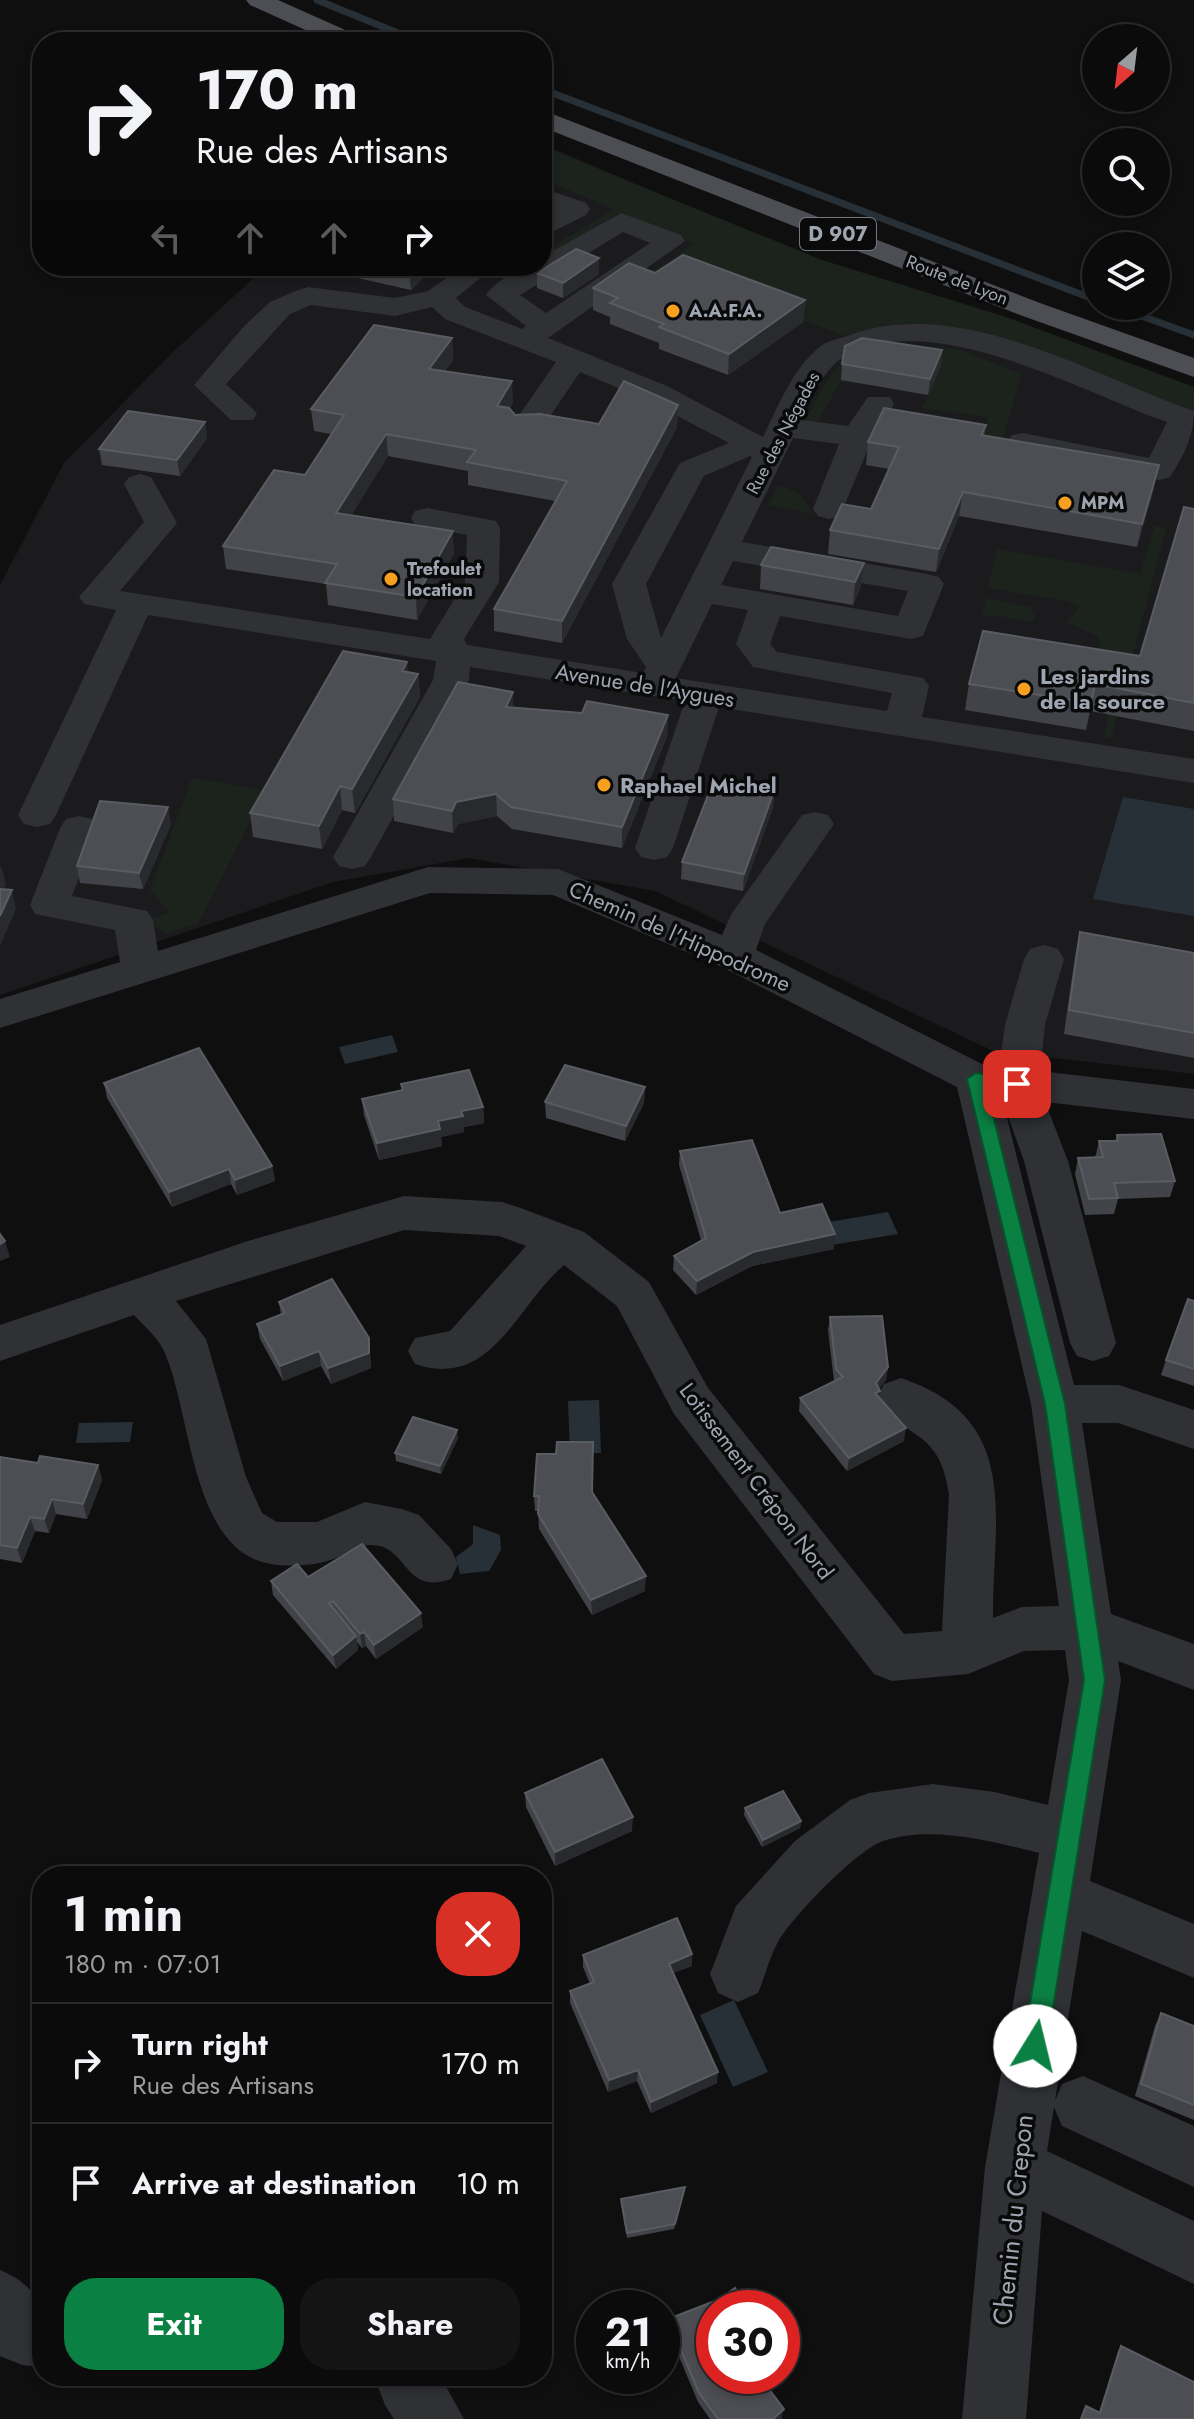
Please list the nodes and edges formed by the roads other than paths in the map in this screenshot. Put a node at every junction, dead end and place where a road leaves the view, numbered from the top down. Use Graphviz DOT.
graph roads {
  1 [pos="258,0"];
  2 [pos="330,32"];
  3 [pos="552,122"];
  4 [pos="552,200"];
  5 [pos="552,223"];
  6 [pos="552,263"];
  7 [pos="467,276"];
  8 [pos="531,276"];
  9 [pos="438,297"];
  10 [pos="616,308"];
  11 [pos="535,333"];
  12 [pos="592,349"];
  13 [pos="1194,368"];
  14 [pos="879,404"];
  15 [pos="242,413"];
  16 [pos="1190,419"];
  17 [pos="527,427"];
  18 [pos="784,427"];
  19 [pos="857,437"];
  20 [pos="1023,442"];
  21 [pos="762,450"];
  22 [pos="140,484"];
  23 [pos="829,509"];
  24 [pos="427,518"];
  25 [pos="724,549"];
  26 [pos="701,592"];
  27 [pos="136,604"];
  28 [pos="767,604"];
  29 [pos="892,625"];
  30 [pos="454,654"];
  31 [pos="659,676"];
  32 [pos="877,681"];
  33 [pos="705,694"];
  34 [pos="902,725"];
  35 [pos="1194,771"];
  36 [pos="37,815"];
  37 [pos="815,824"];
  38 [pos="79,828"];
  39 [pos="654,848"];
  40 [pos="352,857"];
  41 [pos="734,956"];
  42 [pos="1044,959"];
  43 [pos="141,970"];
  44 [pos="0,1014"];
  45 [pos="996,1082"];
  46 [pos="1194,1104"];
  47 [pos="568,1244"];
  48 [pos="143,1294"];
  49 [pos="0,1343"];
  50 [pos="1093,1343"];
  51 [pos="431,1351"];
  52 [pos="901,1397"];
  53 [pos="1055,1404"];
  54 [pos="1194,1430"];
  55 [pos="433,1564"];
  56 [pos="1086,1627"];
  57 [pos="968,1651"];
  58 [pos="1194,1667"];
  59 [pos="1070,1836"];
  60 [pos="1060,1895"];
  61 [pos="1194,1951"];
  62 [pos="738,1974"];
  63 [pos="1083,2105"];
  64 [pos="1194,2157"];
  65 [pos="1015,2167"];
  66 [pos="1194,2253"];
  67 [pos="0,2301"];
  68 [pos="32,2335"];
  69 [pos="409,2386"];
  70 [pos="432,2419"];
  71 [pos="994,2419"];
  1 -- 2 [label="main road"];
  3 -- 13 [label="main road, Route de Lyon / D 907"];
  4 -- 5 [label="street"];
  6 -- 11 [label="street"];
  7 -- 9 [label="street"];
  8 -- 11 [label="street"];
  9 -- 11 [label="street"];
  9 -- 15 [label="street"];
  10 -- 12 [label="street"];
  11 -- 12 [label="street"];
  12 -- 17 [label="street"];
  12 -- 21 [label="street"];
  14 -- 19 [label="street"];
  16 -- 18 [label="street, Rue des Négades"];
  16 -- 20 [label="street"];
  18 -- 19 [label="street"];
  18 -- 21 [label="street, Rue des Négades"];
  19 -- 23 [label="street"];
  21 -- 25 [label="street, Rue des Négades"];
  21 -- 31 [label="street"];
  22 -- 27 [label="street, Avenue de l'Aygues"];
  24 -- 30 [label="street"];
  25 -- 26 [label="street, Rue des Négades"];
  25 -- 29 [label="street"];
  26 -- 28 [label="street"];
  26 -- 31 [label="street, Rue des Négades"];
  27 -- 30 [label="street, Avenue de l'Aygues"];
  27 -- 36 [label="street"];
  28 -- 29 [label="street"];
  28 -- 32 [label="street"];
  29 -- 32 [label="street"];
  30 -- 31 [label="street, Avenue de l'Aygues"];
  30 -- 40 [label="street"];
  31 -- 33 [label="street, Avenue de l'Aygues"];
  32 -- 34 [label="street"];
  33 -- 34 [label="street, Avenue de l'Aygues"];
  33 -- 39 [label="street"];
  34 -- 35 [label="street, Avenue de l'Aygues"];
  37 -- 41 [label="street"];
  38 -- 43 [label="street"];
  41 -- 43 [label="street, Chemin de l'Hippodrome"];
  41 -- 45 [label="street, Chemin de l'Hippodrome"];
  42 -- 45 [label="street"];
  43 -- 44 [label="street, Chemin de l'Hippodrome"];
  45 -- 46 [label="street"];
  45 -- 50 [label="street"];
  45 -- 53 [label="street, Chemin du Crepon"];
  47 -- 48 [label="street, Lotissement Crépon Nord"];
  47 -- 51 [label="street"];
  47 -- 57 [label="street, Lotissement Crépon Nord"];
  48 -- 49 [label="street, Lotissement Crépon Nord"];
  48 -- 55 [label="street"];
  52 -- 57 [label="street"];
  53 -- 54 [label="street"];
  53 -- 56 [label="street, Chemin du Crepon"];
  56 -- 57 [label="street, Lotissement Crépon Nord"];
  56 -- 58 [label="street"];
  56 -- 59 [label="street, Chemin du Crepon"];
  59 -- 60 [label="street, Chemin du Crepon"];
  59 -- 62 [label="street"];
  60 -- 61 [label="street"];
  60 -- 65 [label="street, Chemin du Crepon"];
  63 -- 64 [label="street"];
  65 -- 66 [label="street"];
  65 -- 71 [label="street, Chemin du Crepon"];
  67 -- 68 [label="street"];
  69 -- 70 [label="street"];
}
